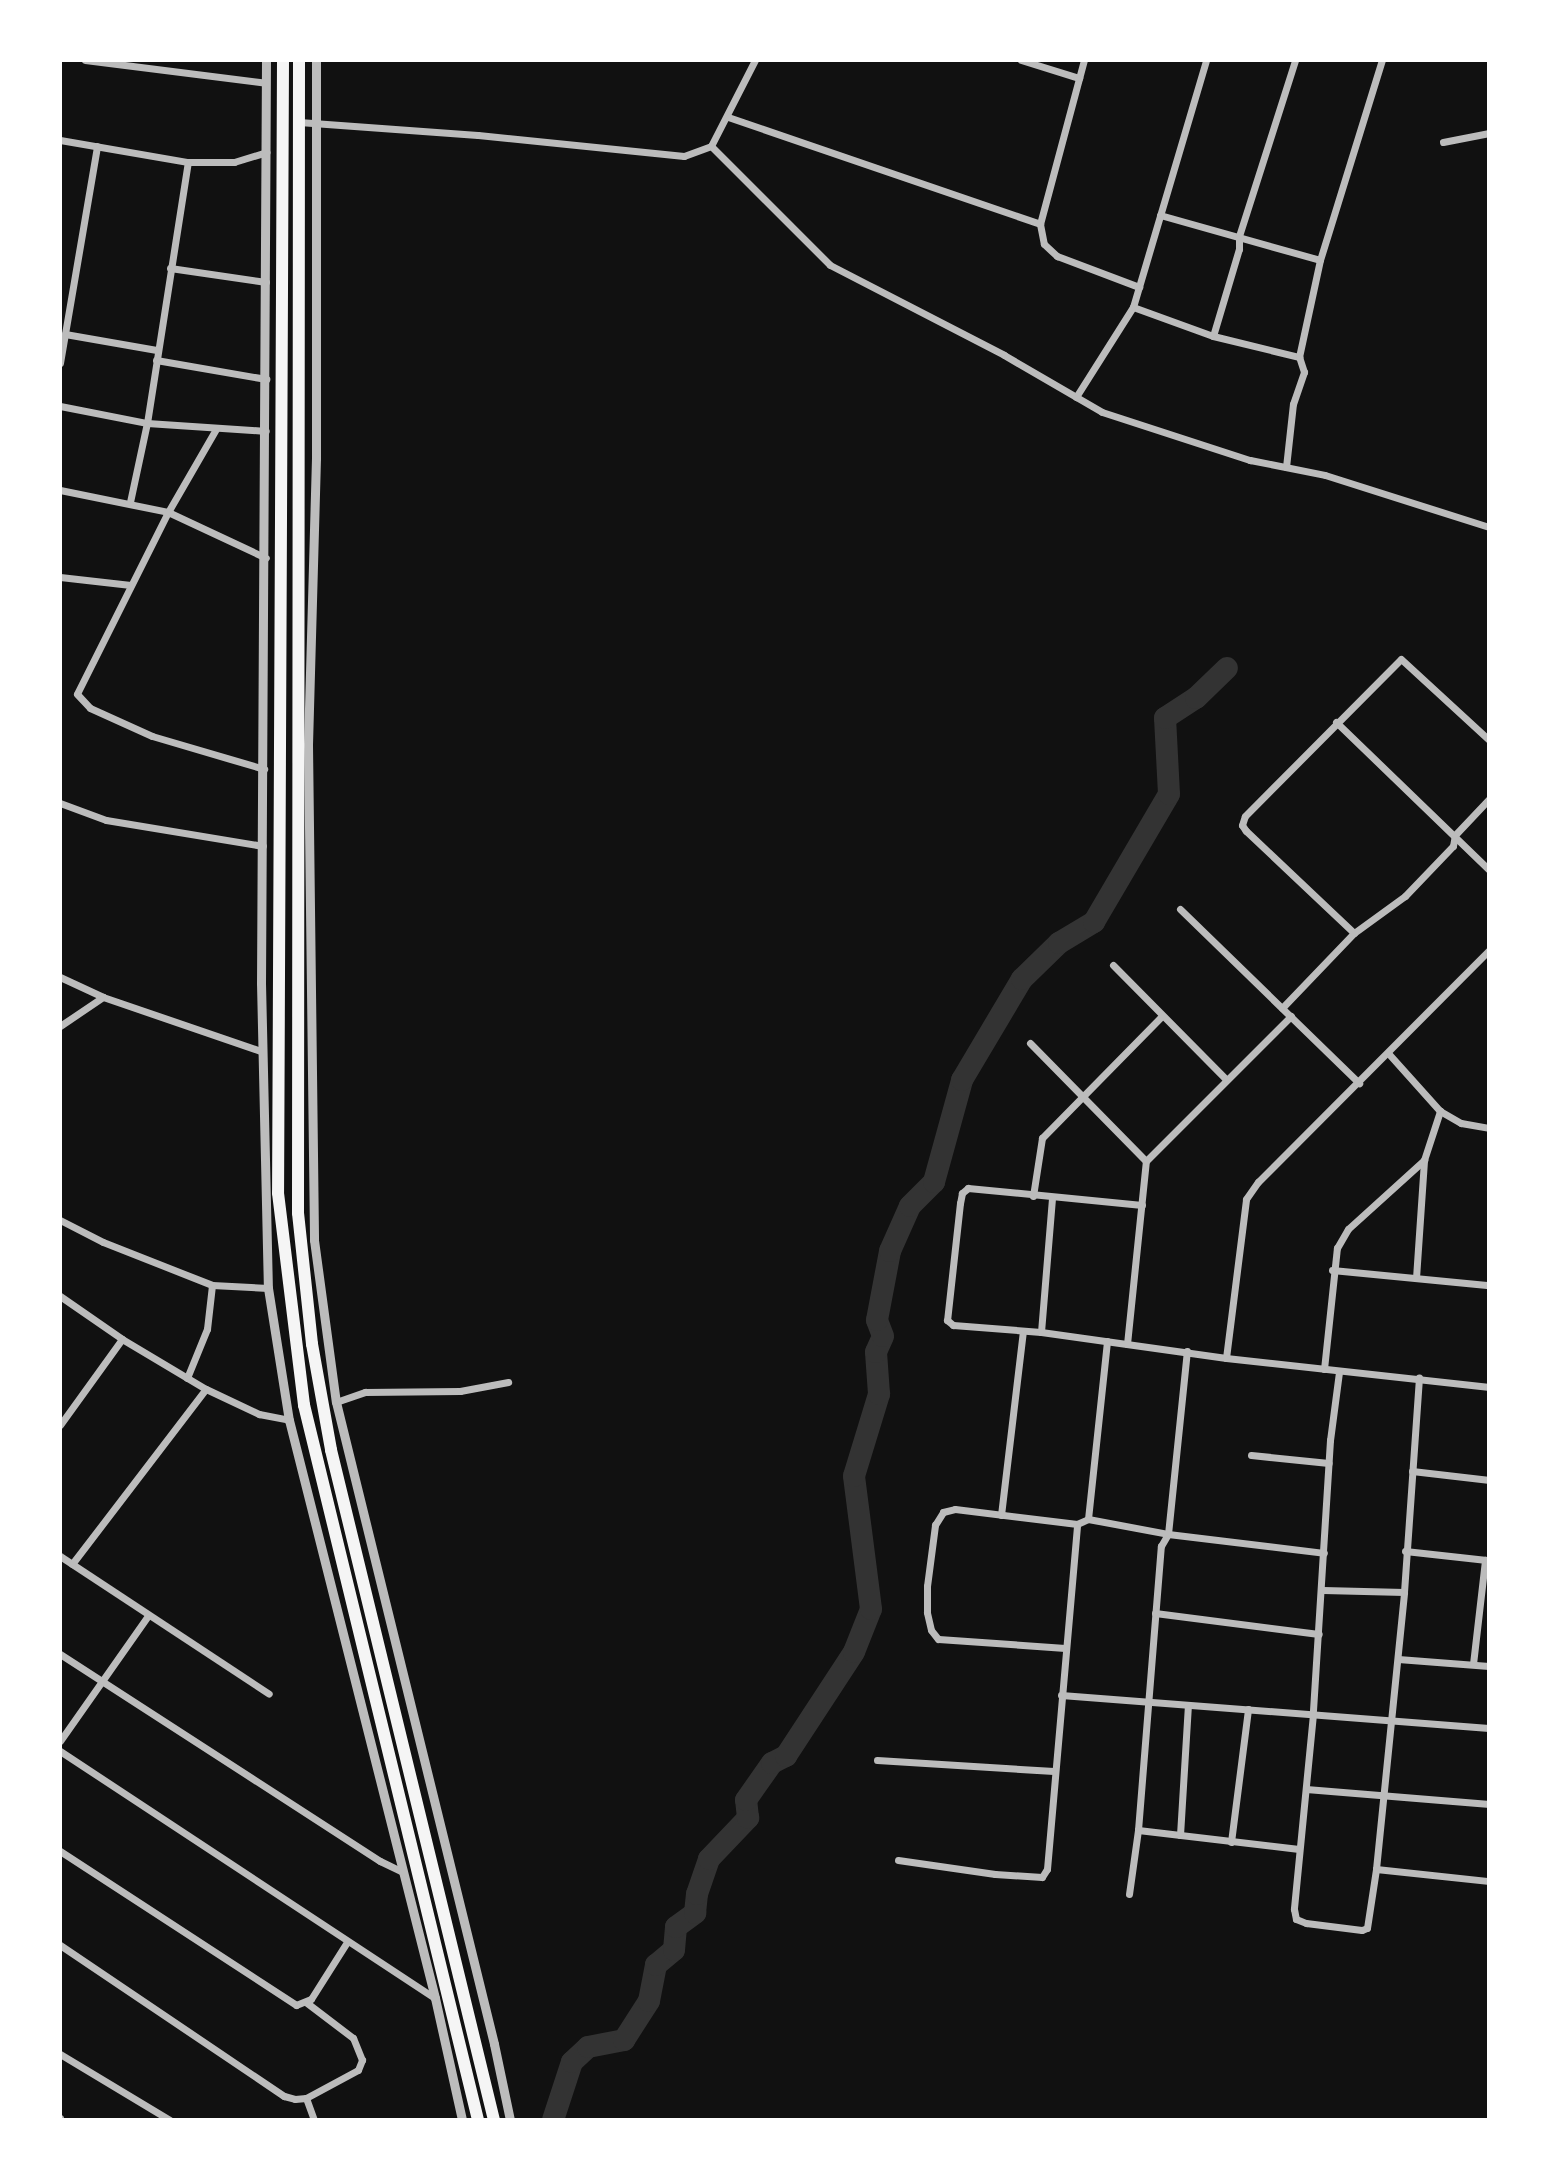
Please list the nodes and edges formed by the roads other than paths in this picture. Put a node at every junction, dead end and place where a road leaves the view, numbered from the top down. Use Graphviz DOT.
graph roads {
  1 [pos="85,60"];
  2 [pos="266,60"];
  3 [pos="283,60"];
  4 [pos="299,60"];
  5 [pos="316,60"];
  6 [pos="755,60"];
  7 [pos="1021,60"];
  8 [pos="1084,60"];
  9 [pos="1206,60"];
  10 [pos="1295,60"];
  11 [pos="1382,60"];
  12 [pos="162,64"];
  13 [pos="1079,78"];
  14 [pos="266,83"];
  15 [pos="728,117"];
  16 [pos="299,122"];
  17 [pos="316,122"];
  18 [pos="1489,133"];
  19 [pos="60,140"];
  20 [pos="1443,142"];
  21 [pos="97,146"];
  22 [pos="711,146"];
  23 [pos="266,152"];
  24 [pos="188,162"];
  25 [pos="1160,215"];
  26 [pos="1040,224"];
  27 [pos="1239,236"];
  28 [pos="1320,260"];
  29 [pos="170,268"];
  30 [pos="266,282"];
  31 [pos="1139,287"];
  32 [pos="1133,307"];
  33 [pos="65,334"];
  34 [pos="1213,336"];
  35 [pos="157,350"];
  36 [pos="1299,357"];
  37 [pos="156,360"];
  38 [pos="60,363"];
  39 [pos="266,379"];
  40 [pos="1076,397"];
  41 [pos="60,406"];
  42 [pos="147,423"];
  43 [pos="216,429"];
  44 [pos="266,431"];
  45 [pos="1286,467"];
  46 [pos="60,490"];
  47 [pos="130,502"];
  48 [pos="168,512"];
  49 [pos="1489,527"];
  50 [pos="266,558"];
  51 [pos="60,577"];
  52 [pos="131,585"];
  53 [pos="1336,722"];
  54 [pos="1489,740"];
  55 [pos="264,769"];
  56 [pos="1489,799"];
  57 [pos="60,803"];
  58 [pos="1455,835"];
  59 [pos="263,846"];
  60 [pos="1489,870"];
  61 [pos="1180,909"];
  62 [pos="1354,933"];
  63 [pos="1489,950"];
  64 [pos="1113,965"];
  65 [pos="60,977"];
  66 [pos="103,997"];
  67 [pos="1282,1008"];
  68 [pos="1162,1016"];
  69 [pos="1291,1016"];
  70 [pos="60,1026"];
  71 [pos="1030,1043"];
  72 [pos="261,1051"];
  73 [pos="1388,1053"];
  74 [pos="1226,1079"];
  75 [pos="1359,1083"];
  76 [pos="1082,1095"];
  77 [pos="1440,1111"];
  78 [pos="1489,1128"];
  79 [pos="1424,1160"];
  80 [pos="1146,1161"];
  81 [pos="1033,1196"];
  82 [pos="1052,1198"];
  83 [pos="1142,1205"];
  84 [pos="60,1220"];
  85 [pos="1332,1270"];
  86 [pos="1416,1278"];
  87 [pos="212,1285"];
  88 [pos="1489,1285"];
  89 [pos="268,1288"];
  90 [pos="60,1296"];
  91 [pos="1023,1331"];
  92 [pos="1041,1332"];
  93 [pos="122,1339"];
  94 [pos="1107,1341"];
  95 [pos="1127,1344"];
  96 [pos="1187,1351"];
  97 [pos="1226,1358"];
  98 [pos="1324,1369"];
  99 [pos="1339,1372"];
  100 [pos="187,1378"];
  101 [pos="1419,1378"];
  102 [pos="508,1382"];
  103 [pos="1489,1387"];
  104 [pos="206,1389"];
  105 [pos="336,1402"];
  106 [pos="289,1420"];
  107 [pos="60,1425"];
  108 [pos="1251,1455"];
  109 [pos="1329,1463"];
  110 [pos="1412,1471"];
  111 [pos="1489,1480"];
  112 [pos="1001,1515"];
  113 [pos="1088,1519"];
  114 [pos="1077,1524"];
  115 [pos="1168,1534"];
  116 [pos="1405,1551"];
  117 [pos="1324,1553"];
  118 [pos="60,1556"];
  119 [pos="1487,1560"];
  120 [pos="72,1564"];
  121 [pos="1485,1585"];
  122 [pos="1323,1590"];
  123 [pos="1404,1592"];
  124 [pos="1155,1613"];
  125 [pos="148,1616"];
  126 [pos="1319,1634"];
  127 [pos="1065,1648"];
  128 [pos="60,1654"];
  129 [pos="1398,1659"];
  130 [pos="1473,1664"];
  131 [pos="1489,1666"];
  132 [pos="104,1683"];
  133 [pos="269,1694"];
  134 [pos="1061,1695"];
  135 [pos="1147,1702"];
  136 [pos="1188,1705"];
  137 [pos="1248,1709"];
  138 [pos="1313,1714"];
  139 [pos="1391,1721"];
  140 [pos="1489,1728"];
  141 [pos="60,1741"];
  142 [pos="60,1751"];
  143 [pos="877,1760"];
  144 [pos="1054,1771"];
  145 [pos="1306,1789"];
  146 [pos="1384,1794"];
  147 [pos="1489,1804"];
  148 [pos="1138,1830"];
  149 [pos="1180,1835"];
  150 [pos="1231,1842"];
  151 [pos="1299,1849"];
  152 [pos="60,1851"];
  153 [pos="898,1860"];
  154 [pos="1376,1869"];
  155 [pos="403,1872"];
  156 [pos="1489,1881"];
  157 [pos="1129,1894"];
  158 [pos="347,1942"];
  159 [pos="60,1945"];
  160 [pos="435,1998"];
  161 [pos="307,2003"];
  162 [pos="60,2054"];
  163 [pos="306,2098"];
  164 [pos="510,2117"];
  165 [pos="494,2118"];
  166 [pos="170,2120"];
  167 [pos="314,2120"];
  168 [pos="462,2120"];
  169 [pos="478,2120"];
  1 -- 12 [label="street"];
  2 -- 14 [label="street"];
  3 -- 169 [label="highway"];
  4 -- 16 [label="highway"];
  5 -- 17 [label="street"];
  6 -- 15 [label="street"];
  7 -- 13 [label="street"];
  8 -- 13 [label="street"];
  9 -- 25 [label="street"];
  10 -- 27 [label="street"];
  11 -- 28 [label="street"];
  12 -- 14 [label="street"];
  13 -- 26 [label="street"];
  14 -- 23 [label="street"];
  15 -- 22 [label="street"];
  15 -- 26 [label="street"];
  16 -- 17 [label="street"];
  16 -- 165 [label="highway"];
  17 -- 22 [label="street"];
  17 -- 105 [label="street"];
  18 -- 20 [label="street"];
  19 -- 21 [label="street"];
  21 -- 24 [label="street"];
  21 -- 33 [label="street"];
  22 -- 40 [label="street"];
  23 -- 24 [label="street"];
  23 -- 30 [label="street"];
  24 -- 29 [label="street"];
  25 -- 27 [label="street"];
  25 -- 31 [label="street"];
  26 -- 31 [label="street"];
  27 -- 28 [label="street"];
  27 -- 34 [label="street"];
  28 -- 36 [label="street"];
  29 -- 30 [label="street"];
  29 -- 35 [label="street"];
  30 -- 39 [label="street"];
  31 -- 32 [label="street"];
  32 -- 34 [label="street"];
  32 -- 40 [label="street"];
  33 -- 35 [label="street"];
  33 -- 38 [label="street"];
  34 -- 36 [label="street"];
  35 -- 37 [label="street"];
  36 -- 45 [label="street"];
  37 -- 39 [label="street"];
  37 -- 42 [label="street"];
  39 -- 44 [label="street"];
  40 -- 45 [label="street"];
  41 -- 42 [label="street"];
  42 -- 43 [label="street"];
  42 -- 47 [label="street"];
  43 -- 44 [label="street"];
  43 -- 48 [label="street"];
  44 -- 50 [label="street"];
  45 -- 49 [label="street"];
  46 -- 47 [label="street"];
  47 -- 48 [label="street"];
  48 -- 50 [label="street"];
  48 -- 52 [label="street"];
  50 -- 55 [label="street"];
  51 -- 52 [label="street"];
  52 -- 55 [label="street"];
  53 -- 54 [label="street"];
  53 -- 58 [label="street"];
  53 -- 62 [label="street"];
  55 -- 59 [label="street"];
  56 -- 58 [label="street"];
  57 -- 59 [label="street"];
  58 -- 60 [label="street"];
  58 -- 62 [label="street"];
  59 -- 72 [label="street"];
  61 -- 67 [label="street"];
  62 -- 67 [label="street"];
  63 -- 73 [label="street"];
  64 -- 68 [label="street"];
  65 -- 66 [label="street"];
  66 -- 70 [label="street"];
  66 -- 72 [label="street"];
  67 -- 69 [label="street"];
  68 -- 74 [label="street"];
  68 -- 76 [label="street"];
  69 -- 74 [label="street"];
  69 -- 75 [label="street"];
  71 -- 76 [label="street"];
  72 -- 89 [label="street"];
  73 -- 75 [label="street"];
  73 -- 77 [label="street"];
  74 -- 80 [label="street"];
  75 -- 97 [label="street"];
  76 -- 80 [label="street"];
  76 -- 81 [label="street"];
  77 -- 78 [label="street"];
  77 -- 79 [label="street"];
  79 -- 85 [label="street"];
  79 -- 86 [label="street"];
  80 -- 83 [label="street"];
  81 -- 82 [label="street"];
  81 -- 91 [label="street"];
  82 -- 83 [label="street"];
  82 -- 92 [label="street"];
  83 -- 95 [label="street"];
  84 -- 87 [label="street"];
  85 -- 86 [label="street"];
  85 -- 98 [label="street"];
  86 -- 88 [label="street"];
  87 -- 89 [label="street"];
  87 -- 100 [label="street"];
  89 -- 106 [label="street"];
  90 -- 93 [label="street"];
  91 -- 92 [label="street"];
  91 -- 112 [label="street"];
  92 -- 94 [label="street"];
  93 -- 100 [label="street"];
  93 -- 107 [label="street"];
  94 -- 95 [label="street"];
  94 -- 113 [label="street"];
  95 -- 96 [label="street"];
  96 -- 97 [label="street"];
  96 -- 115 [label="street"];
  97 -- 98 [label="street"];
  98 -- 99 [label="street"];
  99 -- 101 [label="street"];
  99 -- 109 [label="street"];
  100 -- 104 [label="street"];
  101 -- 103 [label="street"];
  101 -- 110 [label="street"];
  102 -- 105 [label="street"];
  104 -- 106 [label="street"];
  104 -- 120 [label="street"];
  105 -- 164 [label="street"];
  106 -- 155 [label="street"];
  108 -- 109 [label="street"];
  109 -- 117 [label="street"];
  110 -- 111 [label="street"];
  110 -- 116 [label="street"];
  112 -- 114 [label="street"];
  112 -- 127 [label="street"];
  113 -- 114 [label="street"];
  113 -- 115 [label="street"];
  114 -- 127 [label="street"];
  115 -- 117 [label="street"];
  115 -- 124 [label="street"];
  116 -- 119 [label="street"];
  116 -- 123 [label="street"];
  117 -- 122 [label="street"];
  118 -- 120 [label="street"];
  119 -- 121 [label="street"];
  120 -- 125 [label="street"];
  121 -- 130 [label="street"];
  122 -- 123 [label="street"];
  122 -- 126 [label="street"];
  123 -- 129 [label="street"];
  124 -- 126 [label="street"];
  124 -- 135 [label="street"];
  125 -- 132 [label="street"];
  125 -- 133 [label="street"];
  126 -- 138 [label="street"];
  127 -- 134 [label="street"];
  128 -- 132 [label="street"];
  129 -- 130 [label="street"];
  129 -- 139 [label="street"];
  130 -- 131 [label="street"];
  132 -- 141 [label="street"];
  132 -- 155 [label="street"];
  134 -- 135 [label="street"];
  134 -- 144 [label="street"];
  135 -- 136 [label="street"];
  135 -- 148 [label="street"];
  136 -- 137 [label="street"];
  136 -- 149 [label="street"];
  137 -- 138 [label="street"];
  137 -- 150 [label="street"];
  138 -- 139 [label="street"];
  138 -- 145 [label="street"];
  139 -- 140 [label="street"];
  139 -- 146 [label="street"];
  142 -- 158 [label="street"];
  143 -- 144 [label="street"];
  144 -- 153 [label="street"];
  145 -- 146 [label="street"];
  145 -- 151 [label="street"];
  146 -- 147 [label="street"];
  146 -- 154 [label="street"];
  148 -- 149 [label="street"];
  148 -- 157 [label="street"];
  149 -- 150 [label="street"];
  150 -- 151 [label="street"];
  151 -- 154 [label="street"];
  152 -- 161 [label="street"];
  154 -- 156 [label="street"];
  155 -- 160 [label="street"];
  158 -- 160 [label="street"];
  158 -- 161 [label="street"];
  159 -- 163 [label="street"];
  160 -- 168 [label="street"];
  161 -- 163 [label="street"];
  162 -- 166 [label="street"];
  163 -- 167 [label="street"];
}
